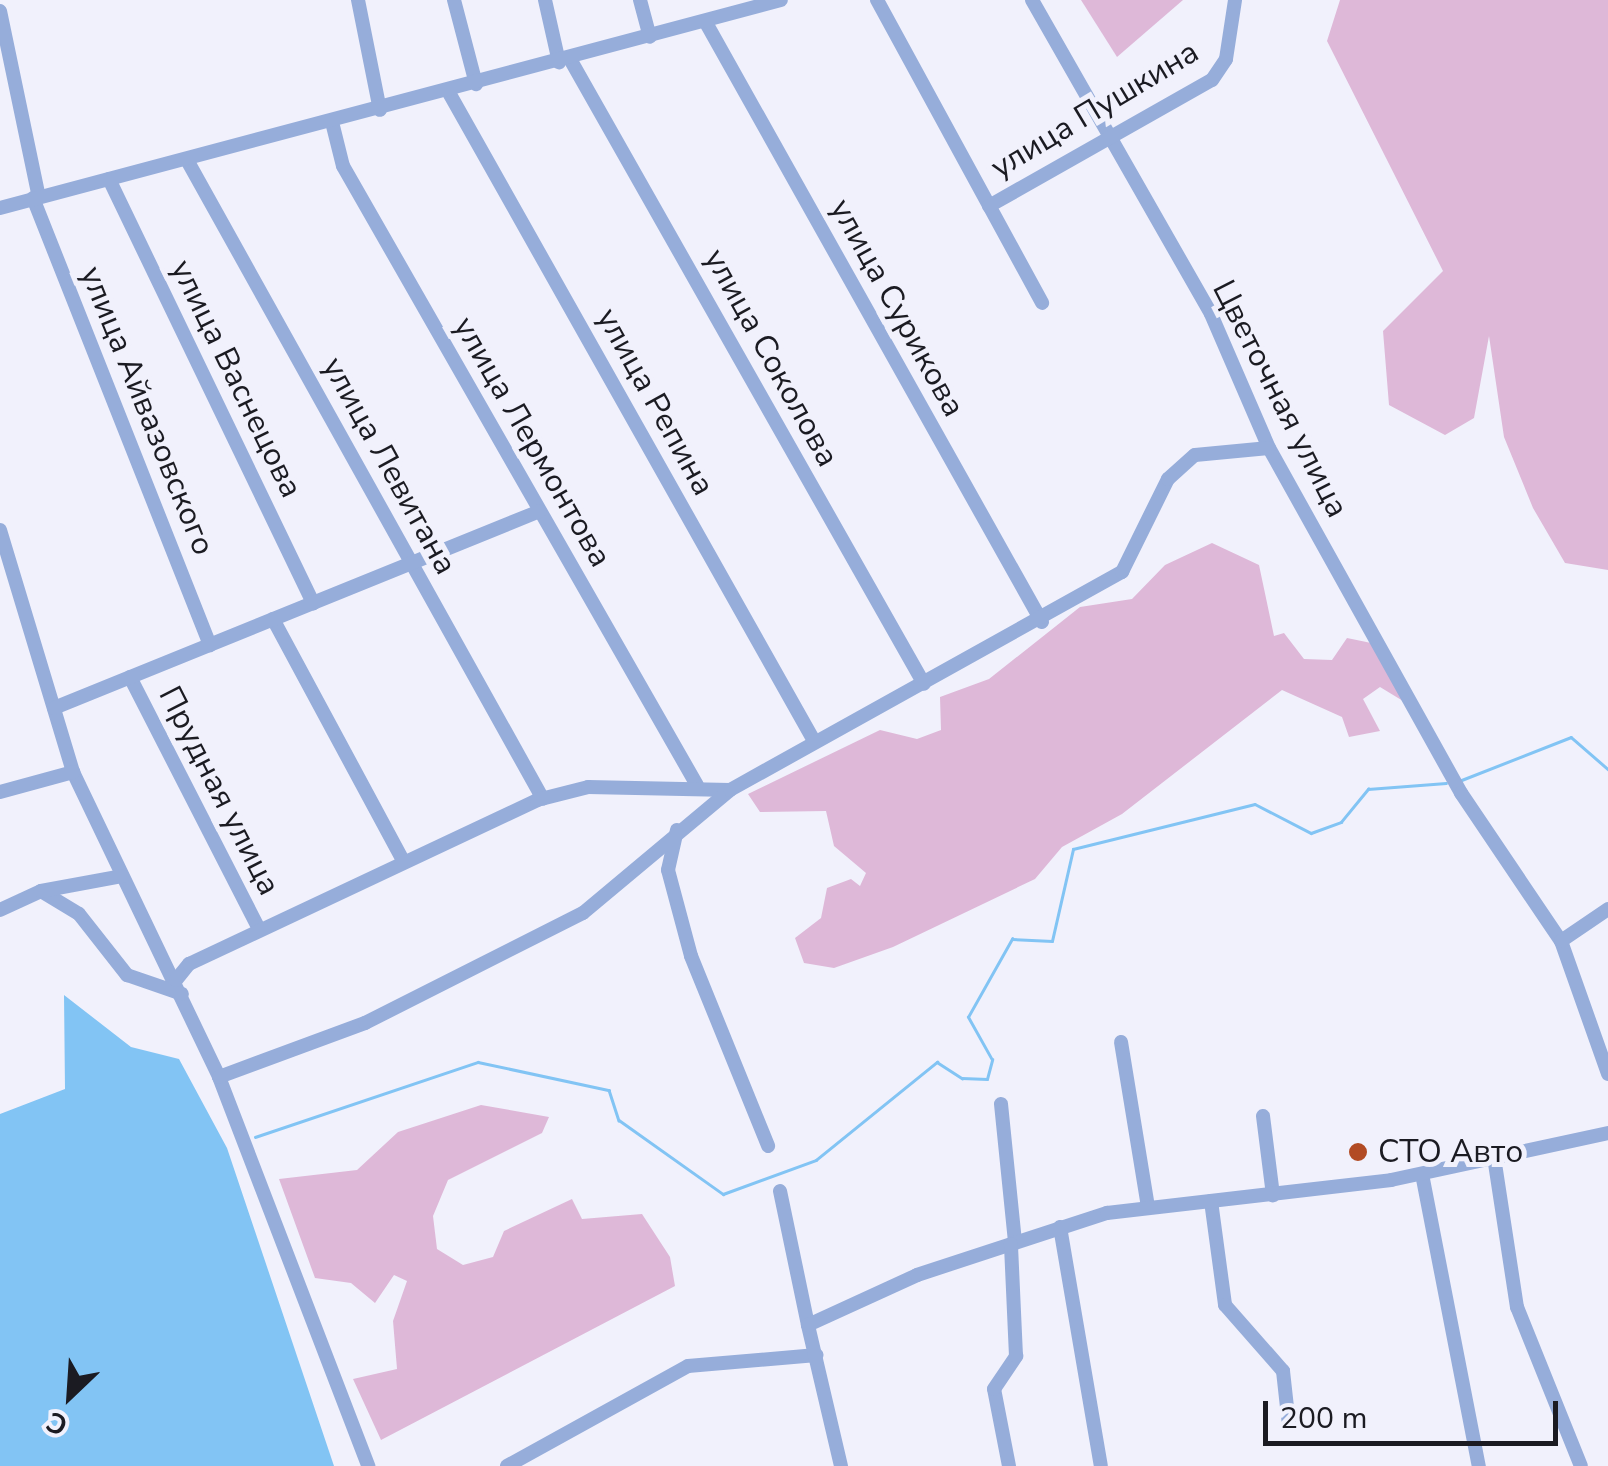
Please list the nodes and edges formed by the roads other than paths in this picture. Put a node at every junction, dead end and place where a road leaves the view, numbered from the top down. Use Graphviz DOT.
graph roads {
  1 [pos="358,0"];
  2 [pos="454,0"];
  3 [pos="544,0"];
  4 [pos="640,0"];
  5 [pos="781,0"];
  6 [pos="877,0"];
  7 [pos="1032,0"];
  8 [pos="1235,0"];
  9 [pos="0,11"];
  10 [pos="705,21"];
  11 [pos="650,37"];
  12 [pos="565,61"];
  13 [pos="476,84"];
  14 [pos="448,92"];
  15 [pos="380,110"];
  16 [pos="332,122"];
  17 [pos="1110,137"];
  18 [pos="187,160"];
  19 [pos="109,179"];
  20 [pos="36,197"];
  21 [pos="990,206"];
  22 [pos="0,208"];
  23 [pos="1042,303"];
  24 [pos="1269,448"];
  25 [pos="540,511"];
  26 [pos="0,530"];
  27 [pos="412,563"];
  28 [pos="313,603"];
  29 [pos="273,619"];
  30 [pos="1042,622"];
  31 [pos="210,644"];
  32 [pos="130,677"];
  33 [pos="924,684"];
  34 [pos="54,708"];
  35 [pos="813,739"];
  36 [pos="73,772"];
  37 [pos="697,784"];
  38 [pos="730,790"];
  39 [pos="0,792"];
  40 [pos="543,799"];
  41 [pos="677,830"];
  42 [pos="402,859"];
  43 [pos="122,876"];
  44 [pos="41,891"];
  45 [pos="0,910"];
  46 [pos="1608,910"];
  47 [pos="259,929"];
  48 [pos="1560,941"];
  49 [pos="179,987"];
  50 [pos="1121,1042"];
  51 [pos="1608,1074"];
  52 [pos="219,1077"];
  53 [pos="1001,1104"];
  54 [pos="1262,1116"];
  55 [pos="1608,1134"];
  56 [pos="768,1146"];
  57 [pos="1494,1157"];
  58 [pos="1422,1174"];
  59 [pos="780,1192"];
  60 [pos="1273,1196"];
  61 [pos="1211,1200"];
  62 [pos="1148,1206"];
  63 [pos="1060,1228"];
  64 [pos="1013,1243"];
  65 [pos="808,1325"];
  66 [pos="817,1355"];
  67 [pos="1289,1424"];
  68 [pos="368,1466"];
  69 [pos="507,1466"];
  70 [pos="841,1466"];
  71 [pos="1009,1466"];
  72 [pos="1101,1466"];
  73 [pos="1479,1466"];
  74 [pos="1581,1466"];
  1 -- 15 [label="street"];
  2 -- 13 [label="street"];
  3 -- 12 [label="street, улица Соколова"];
  4 -- 11 [label="street"];
  5 -- 10 [label="street"];
  6 -- 21 [label="street"];
  7 -- 17 [label="street, Цветочная улица"];
  8 -- 17 [label="street, улица Пушкина"];
  9 -- 20 [label="street, улица Айвазовского"];
  10 -- 11 [label="street"];
  10 -- 30 [label="street, улица Сурикова"];
  11 -- 12 [label="street"];
  12 -- 13 [label="street"];
  12 -- 33 [label="street, улица Соколова"];
  13 -- 14 [label="street"];
  14 -- 15 [label="street"];
  14 -- 35 [label="street, улица Репина"];
  15 -- 16 [label="street"];
  16 -- 18 [label="street"];
  16 -- 25 [label="street, улица Лермонтова"];
  17 -- 21 [label="street, улица Пушкина"];
  17 -- 24 [label="street, Цветочная улица"];
  18 -- 19 [label="street"];
  18 -- 27 [label="street, улица Левитана"];
  19 -- 20 [label="street"];
  19 -- 28 [label="street, улица Васнецова"];
  20 -- 22 [label="street"];
  20 -- 31 [label="street, улица Айвазовского"];
  21 -- 23 [label="street"];
  24 -- 30 [label="street"];
  24 -- 48 [label="street, Цветочная улица"];
  25 -- 27 [label="street"];
  25 -- 37 [label="street, улица Лермонтова"];
  26 -- 34 [label="street"];
  27 -- 28 [label="street"];
  27 -- 40 [label="street, улица Левитана"];
  28 -- 29 [label="street"];
  29 -- 31 [label="street"];
  29 -- 42 [label="street"];
  30 -- 33 [label="street"];
  31 -- 32 [label="street"];
  32 -- 34 [label="street"];
  32 -- 47 [label="street, Прудная улица"];
  33 -- 35 [label="street"];
  34 -- 36 [label="street"];
  35 -- 38 [label="street"];
  36 -- 39 [label="street"];
  36 -- 43 [label="street"];
  37 -- 38 [label="street"];
  37 -- 40 [label="street"];
  38 -- 41 [label="street"];
  40 -- 42 [label="street"];
  41 -- 52 [label="street"];
  41 -- 56 [label="street"];
  42 -- 47 [label="street"];
  43 -- 44 [label="street"];
  43 -- 49 [label="street"];
  44 -- 45 [label="street"];
  44 -- 49 [label="street"];
  46 -- 48 [label="street"];
  47 -- 49 [label="street"];
  48 -- 51 [label="street"];
  49 -- 52 [label="street"];
  50 -- 62 [label="street"];
  52 -- 68 [label="street"];
  53 -- 64 [label="street"];
  54 -- 60 [label="street"];
  55 -- 57 [label="street"];
  57 -- 58 [label="street"];
  57 -- 74 [label="street"];
  58 -- 60 [label="street"];
  58 -- 73 [label="street"];
  59 -- 65 [label="street"];
  60 -- 61 [label="street"];
  61 -- 62 [label="street"];
  61 -- 67 [label="street"];
  62 -- 63 [label="street"];
  63 -- 64 [label="street"];
  63 -- 72 [label="street"];
  64 -- 65 [label="street"];
  64 -- 71 [label="street"];
  65 -- 66 [label="street"];
  66 -- 69 [label="street"];
  66 -- 70 [label="street"];
}
